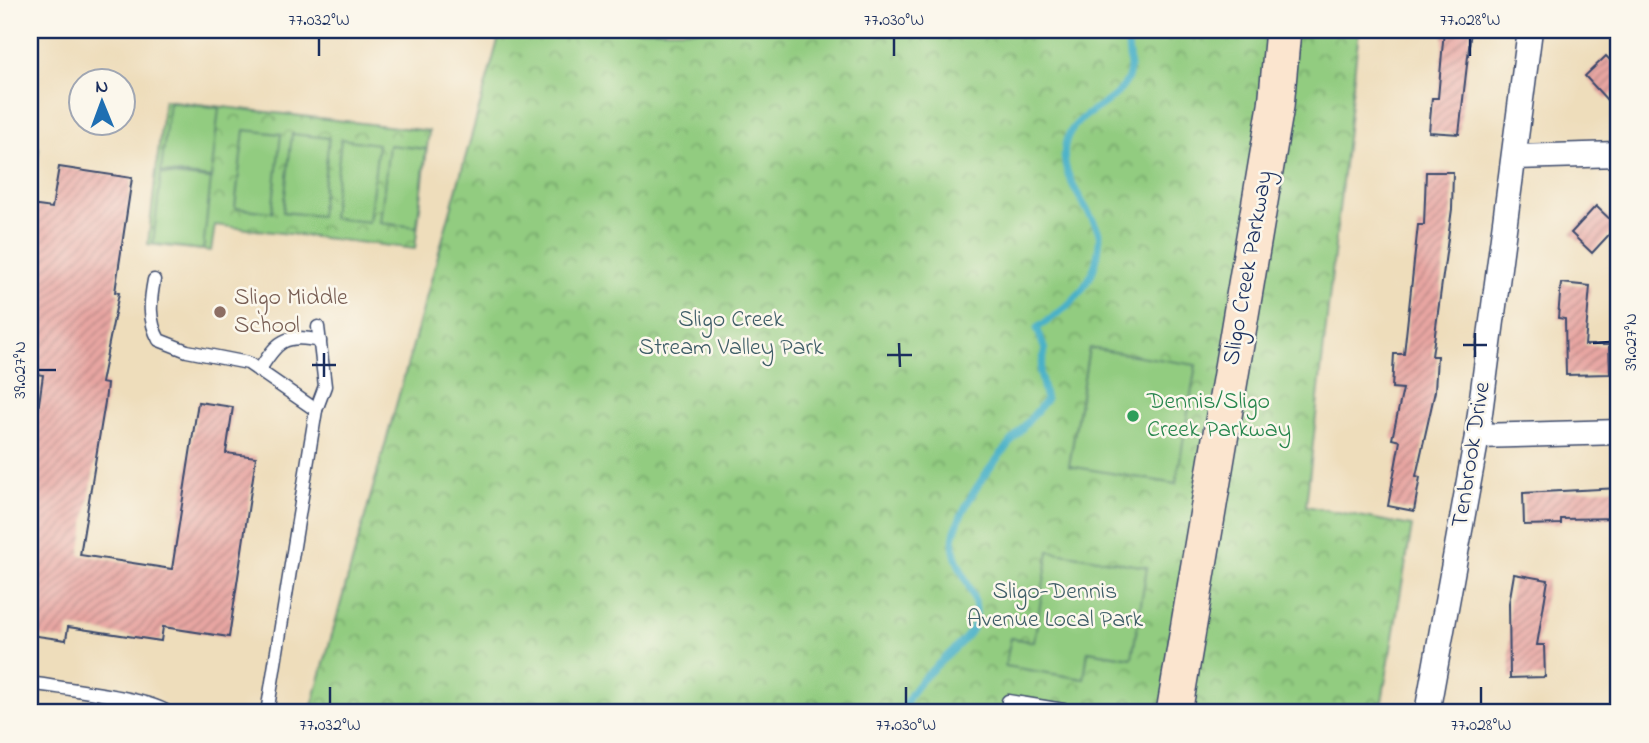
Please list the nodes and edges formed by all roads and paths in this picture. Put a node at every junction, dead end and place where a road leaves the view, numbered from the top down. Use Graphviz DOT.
graph roads {
  1 [pos="1283,30"];
  2 [pos="1530,30"];
  3 [pos="1619,154"];
  4 [pos="1514,157"];
  5 [pos="154,280"];
  6 [pos="259,371"];
  7 [pos="316,410"];
  8 [pos="1619,432"];
  9 [pos="1477,436"];
  10 [pos="30,683"];
  11 [pos="1008,701"];
  12 [pos="167,713"];
  13 [pos="267,713"];
  14 [pos="1082,713"];
  15 [pos="1174,713"];
  16 [pos="1427,713"];
  1 -- 15 [label="street, Sligo Creek Parkway"];
  2 -- 4 [label="street, Tenbrook Drive"];
  3 -- 4 [label="street"];
  4 -- 9 [label="street, Tenbrook Drive"];
  5 -- 6 [label="lane"];
  6 -- 7 [label="lane"];
  6 -- 7 [label="lane"];
  7 -- 13 [label="lane"];
  8 -- 9 [label="street"];
  9 -- 16 [label="street, Tenbrook Drive"];
  10 -- 12 [label="lane"];
  11 -- 14 [label="lane"];
}
